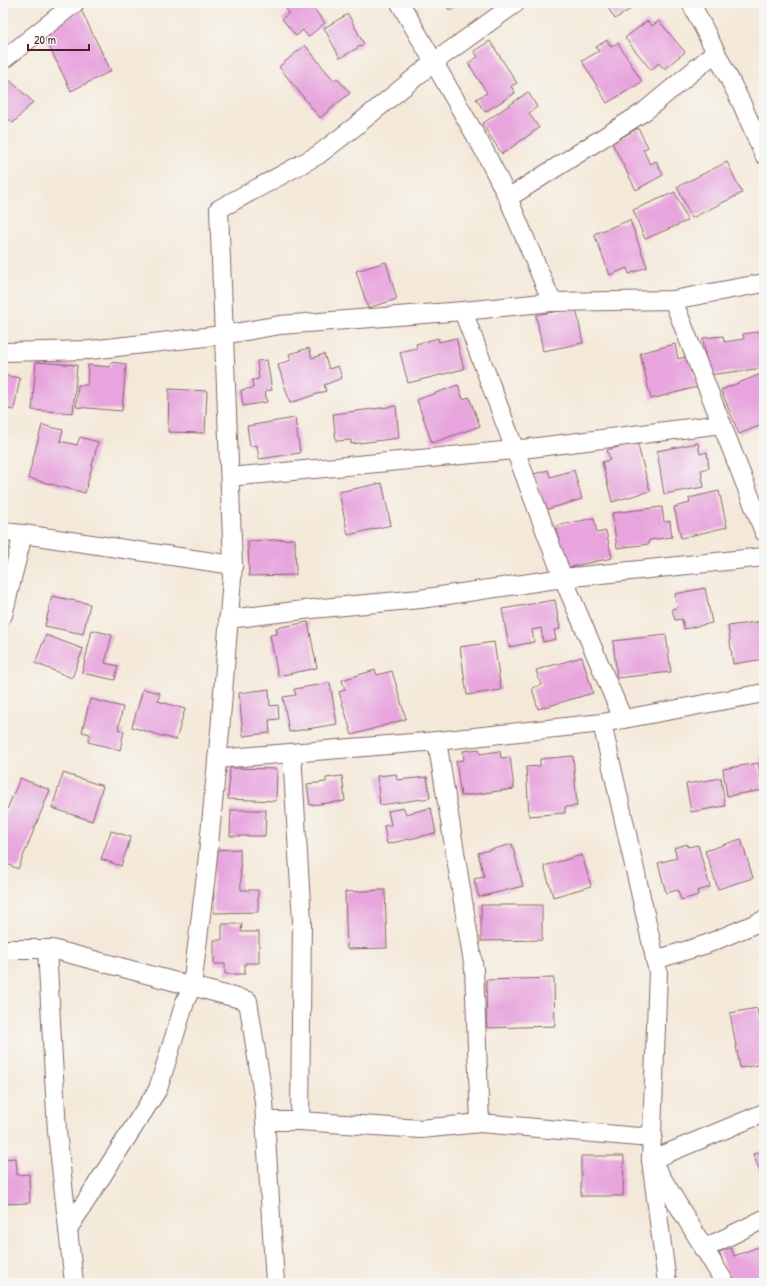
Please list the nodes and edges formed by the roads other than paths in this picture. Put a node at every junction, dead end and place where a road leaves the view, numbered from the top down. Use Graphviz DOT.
graph roads {
  1 [pos="75,3"];
  2 [pos="400,3"];
  3 [pos="516,3"];
  4 [pos="691,3"];
  5 [pos="716,52"];
  6 [pos="3,60"];
  7 [pos="434,62"];
  8 [pos="764,155"];
  9 [pos="508,198"];
  10 [pos="764,283"];
  11 [pos="673,300"];
  12 [pos="552,302"];
  13 [pos="463,311"];
  14 [pos="223,335"];
  15 [pos="3,352"];
  16 [pos="722,424"];
  17 [pos="514,450"];
  18 [pos="230,477"];
  19 [pos="3,532"];
  20 [pos="764,532"];
  21 [pos="23,534"];
  22 [pos="764,557"];
  23 [pos="233,565"];
  24 [pos="563,578"];
  25 [pos="3,615"];
  26 [pos="228,619"];
  27 [pos="764,693"];
  28 [pos="623,719"];
  29 [pos="602,722"];
  30 [pos="437,741"];
  31 [pos="292,753"];
  32 [pos="217,759"];
  33 [pos="764,920"];
  34 [pos="3,949"];
  35 [pos="47,949"];
  36 [pos="655,960"];
  37 [pos="192,986"];
  38 [pos="764,1113"];
  39 [pos="265,1121"];
  40 [pos="300,1121"];
  41 [pos="480,1123"];
  42 [pos="653,1135"];
  43 [pos="651,1160"];
  44 [pos="764,1219"];
  45 [pos="68,1229"];
  46 [pos="703,1249"];
  47 [pos="74,1283"];
  48 [pos="276,1283"];
  49 [pos="667,1283"];
  50 [pos="724,1283"];
  1 -- 6 [label="street"];
  2 -- 7 [label="street"];
  3 -- 7 [label="street"];
  4 -- 5 [label="street"];
  5 -- 8 [label="street"];
  5 -- 9 [label="street"];
  7 -- 9 [label="street"];
  7 -- 14 [label="street"];
  9 -- 12 [label="street"];
  10 -- 11 [label="street"];
  11 -- 12 [label="street"];
  11 -- 16 [label="street"];
  12 -- 13 [label="street"];
  13 -- 14 [label="street"];
  13 -- 17 [label="street"];
  14 -- 15 [label="street"];
  14 -- 18 [label="street"];
  16 -- 17 [label="street"];
  16 -- 20 [label="street"];
  17 -- 18 [label="street"];
  17 -- 24 [label="street"];
  18 -- 23 [label="street"];
  19 -- 21 [label="street"];
  21 -- 23 [label="street"];
  21 -- 25 [label="street"];
  22 -- 24 [label="street"];
  23 -- 26 [label="street"];
  24 -- 26 [label="street"];
  24 -- 28 [label="street"];
  26 -- 32 [label="street"];
  27 -- 28 [label="street"];
  28 -- 29 [label="street"];
  29 -- 30 [label="street"];
  29 -- 36 [label="street"];
  30 -- 31 [label="street"];
  30 -- 41 [label="street"];
  31 -- 32 [label="street"];
  31 -- 40 [label="street"];
  32 -- 37 [label="street"];
  33 -- 36 [label="street"];
  34 -- 35 [label="street"];
  35 -- 37 [label="street"];
  35 -- 45 [label="street"];
  36 -- 42 [label="street"];
  37 -- 39 [label="street"];
  37 -- 45 [label="street"];
  38 -- 43 [label="street"];
  39 -- 40 [label="street"];
  39 -- 48 [label="street"];
  40 -- 41 [label="street"];
  41 -- 42 [label="street"];
  42 -- 43 [label="street"];
  43 -- 46 [label="street"];
  43 -- 49 [label="street"];
  44 -- 46 [label="street"];
  45 -- 47 [label="street"];
  46 -- 50 [label="street"];
}
